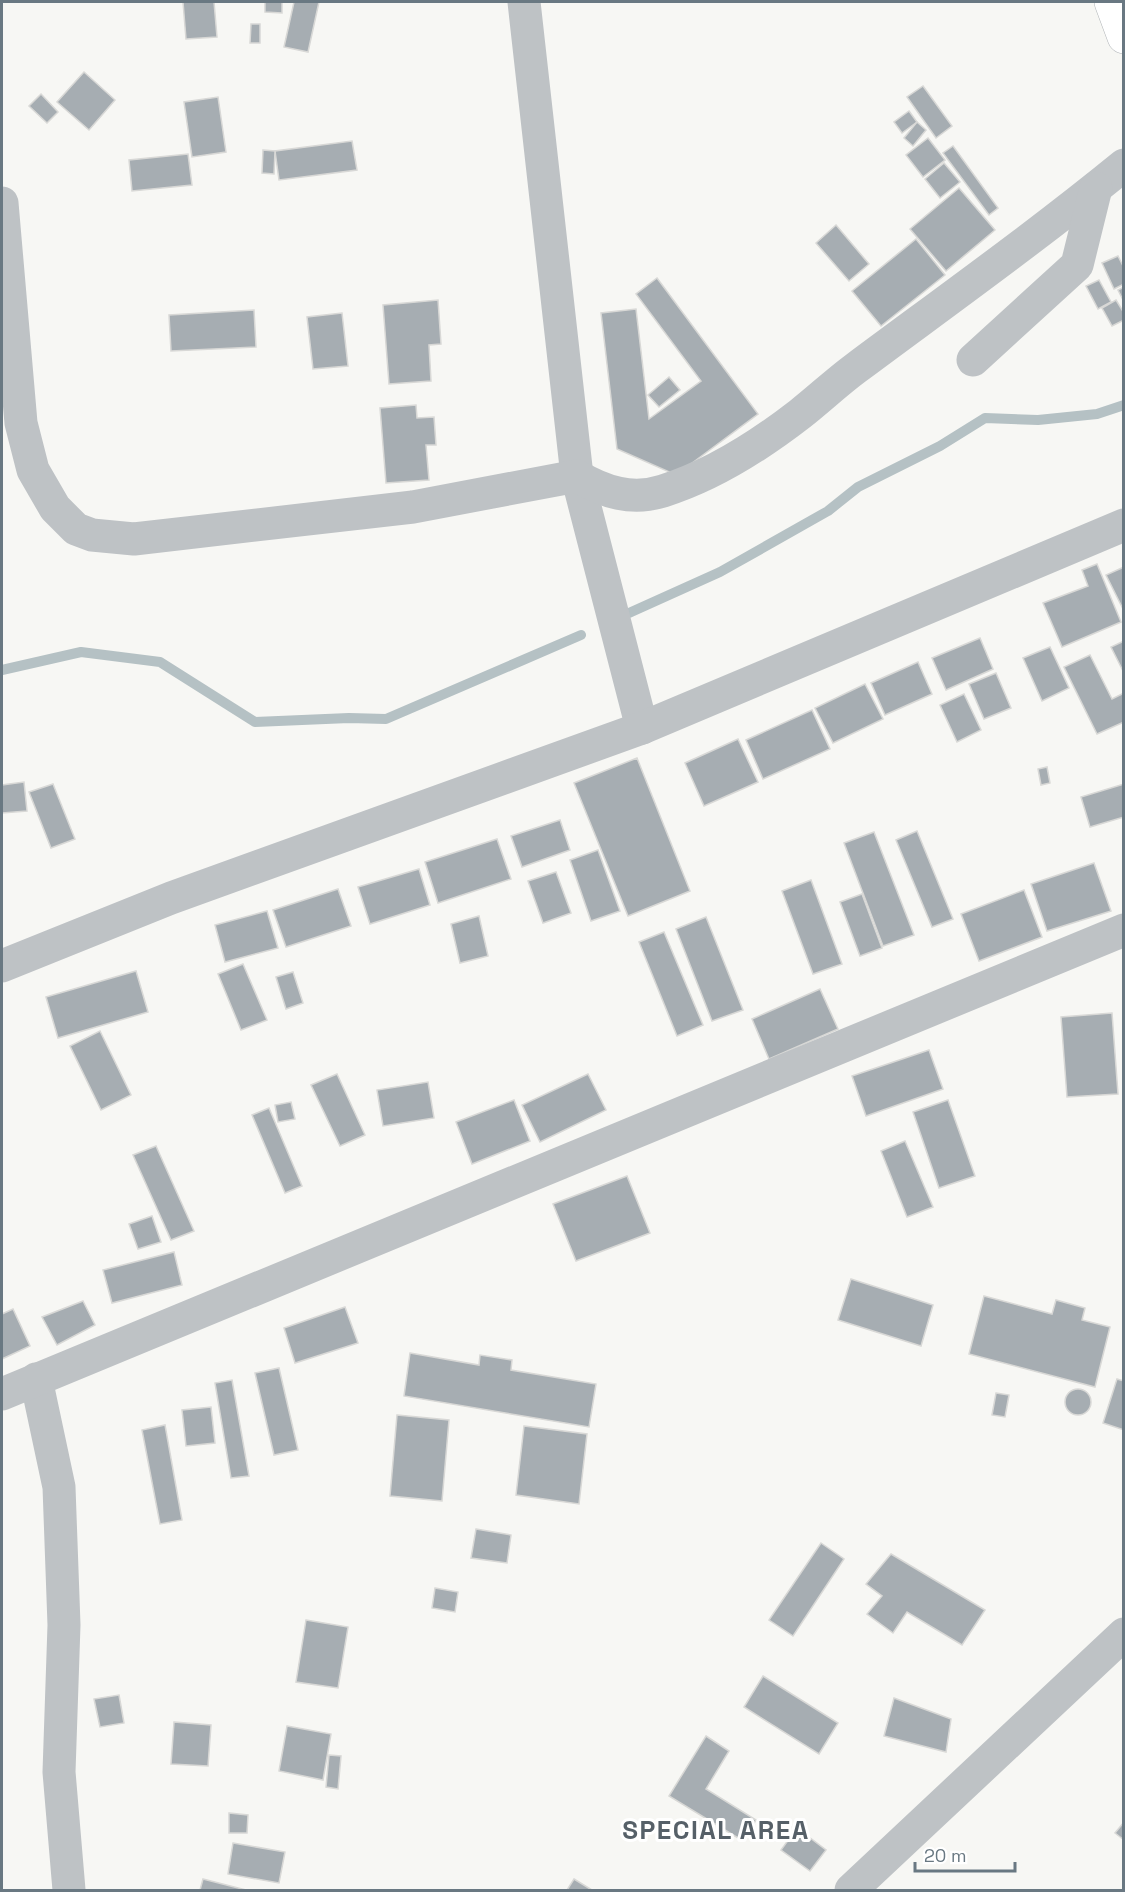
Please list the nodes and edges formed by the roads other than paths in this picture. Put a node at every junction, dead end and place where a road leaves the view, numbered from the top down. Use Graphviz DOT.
graph roads {
  1 [pos="524,2"];
  2 [pos="1111,2"];
  3 [pos="1124,37"];
  4 [pos="1124,165"];
  5 [pos="1096,188"];
  6 [pos="2,203"];
  7 [pos="973,360"];
  8 [pos="577,476"];
  9 [pos="1124,525"];
  10 [pos="642,728"];
  11 [pos="1124,930"];
  12 [pos="2,966"];
  13 [pos="36,1379"];
  14 [pos="2,1394"];
  15 [pos="1124,1634"];
  16 [pos="69,1890"];
  17 [pos="851,1890"];
  1 -- 8 [label="street"];
  2 -- 3 [label="main road"];
  4 -- 5 [label="street"];
  5 -- 7 [label="street"];
  5 -- 8 [label="street"];
  6 -- 8 [label="street"];
  8 -- 10 [label="street"];
  9 -- 10 [label="street"];
  10 -- 12 [label="street"];
  11 -- 13 [label="street"];
  13 -- 14 [label="street"];
  13 -- 16 [label="street"];
  15 -- 17 [label="street"];
}
